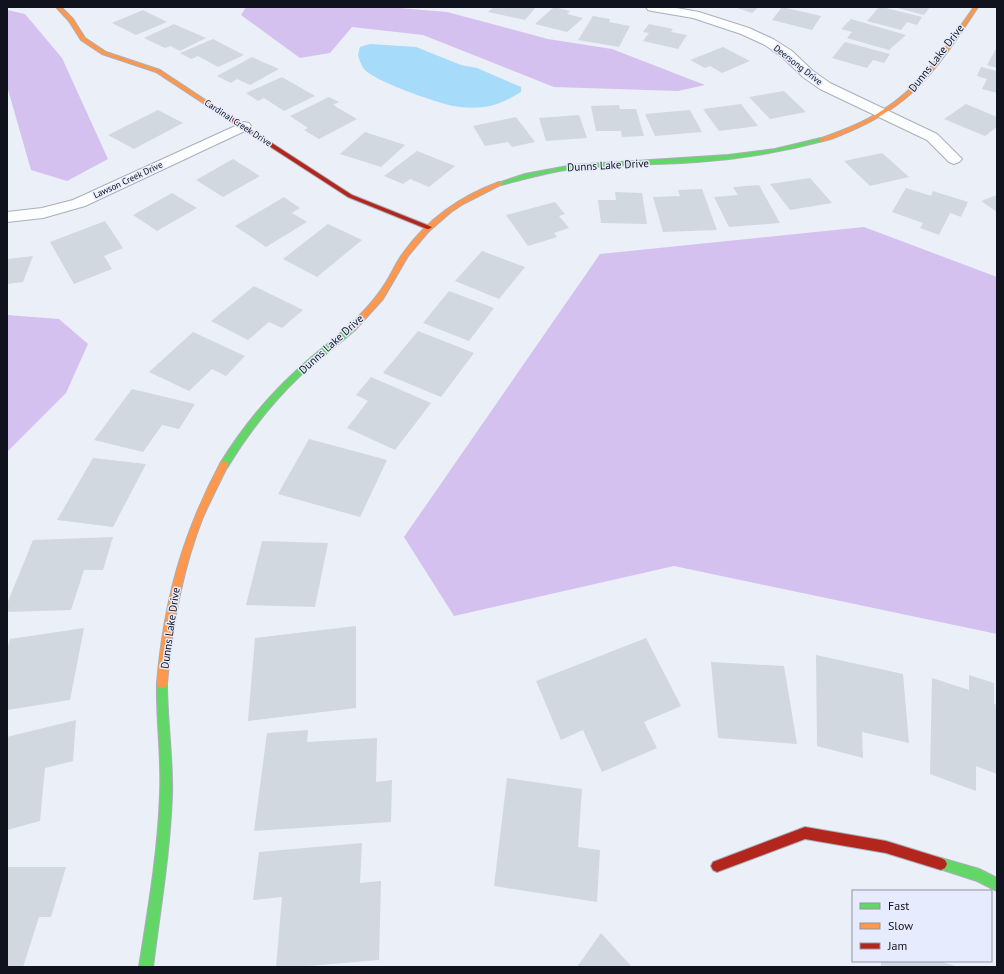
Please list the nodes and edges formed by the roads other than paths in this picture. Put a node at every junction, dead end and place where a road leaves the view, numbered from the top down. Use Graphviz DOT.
graph roads {
  1 [pos="58,7"];
  2 [pos="652,7"];
  3 [pos="976,7"];
  4 [pos="883,112"];
  5 [pos="244,126"];
  6 [pos="954,159"];
  7 [pos="7,217"];
  8 [pos="429,227"];
  9 [pos="717,866"];
  10 [pos="997,885"];
  11 [pos="146,967"];
  1 -- 5 [label="street, Cardinal Creek Drive"];
  2 -- 4 [label="street, Deersong Drive"];
  3 -- 4 [label="street, Dunns Lake Drive"];
  4 -- 6 [label="street, Deersong Drive"];
  4 -- 8 [label="street, Dunns Lake Drive"];
  5 -- 7 [label="street, Lawson Creek Drive"];
  5 -- 8 [label="street, Cardinal Creek Drive"];
  8 -- 11 [label="street, Dunns Lake Drive"];
  9 -- 10 [label="street"];
}
